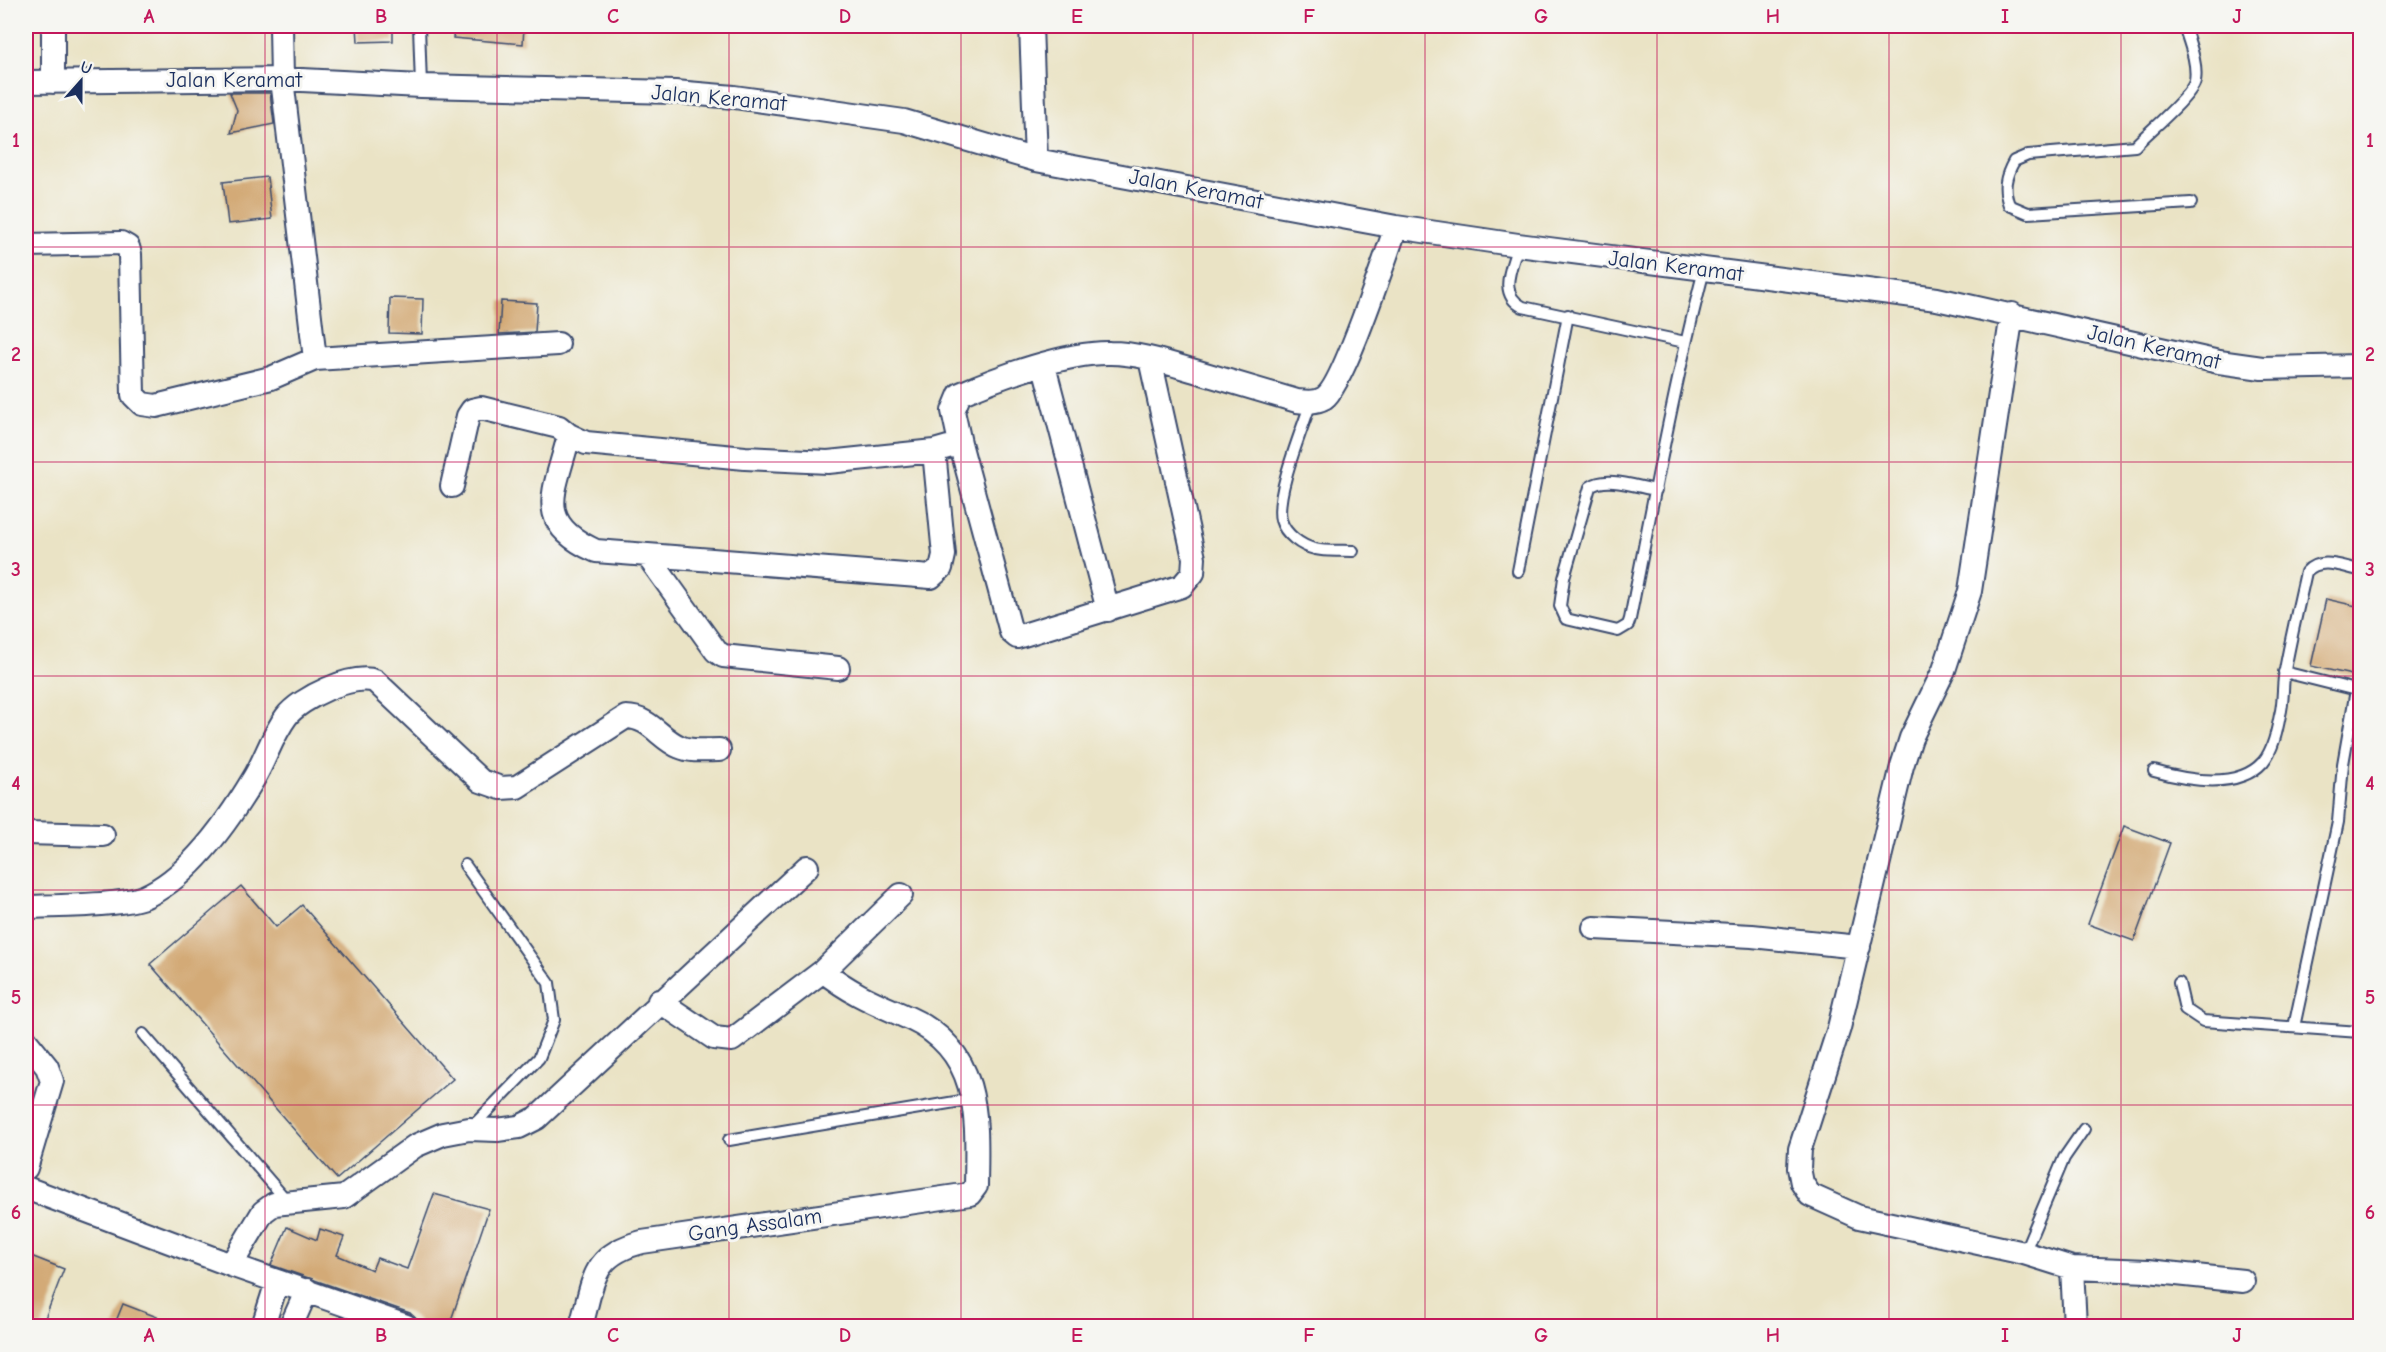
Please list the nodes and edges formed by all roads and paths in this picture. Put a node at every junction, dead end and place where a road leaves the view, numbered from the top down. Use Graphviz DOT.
graph roads {
  1 [pos="52,26"];
  2 [pos="281,26"];
  3 [pos="419,26"];
  4 [pos="1031,26"];
  5 [pos="2184,26"];
  6 [pos="282,79"];
  7 [pos="26,82"];
  8 [pos="53,82"];
  9 [pos="421,86"];
  10 [pos="1036,160"];
  11 [pos="2191,203"];
  12 [pos="1396,226"];
  13 [pos="26,245"];
  14 [pos="1518,245"];
  15 [pos="1704,270"];
  16 [pos="2012,314"];
  17 [pos="1568,315"];
  18 [pos="1685,342"];
  19 [pos="558,344"];
  20 [pos="315,359"];
  21 [pos="1150,359"];
  22 [pos="1044,366"];
  23 [pos="2361,366"];
  24 [pos="1311,402"];
  25 [pos="569,435"];
  26 [pos="960,443"];
  27 [pos="934,451"];
  28 [pos="452,486"];
  29 [pos="1656,490"];
  30 [pos="1353,551"];
  31 [pos="647,555"];
  32 [pos="2361,570"];
  33 [pos="1518,571"];
  34 [pos="1108,610"];
  35 [pos="838,668"];
  36 [pos="2284,672"];
  37 [pos="2358,691"];
  38 [pos="718,750"];
  39 [pos="2154,771"];
  40 [pos="26,833"];
  41 [pos="103,836"];
  42 [pos="465,865"];
  43 [pos="807,867"];
  44 [pos="901,895"];
  45 [pos="26,907"];
  46 [pos="1594,928"];
  47 [pos="1859,947"];
  48 [pos="823,972"];
  49 [pos="2179,983"];
  50 [pos="660,1001"];
  51 [pos="2294,1027"];
  52 [pos="2361,1032"];
  53 [pos="144,1034"];
  54 [pos="26,1041"];
  55 [pos="973,1099"];
  56 [pos="470,1129"];
  57 [pos="2084,1129"];
  58 [pos="729,1140"];
  59 [pos="26,1168"];
  60 [pos="26,1188"];
  61 [pos="286,1201"];
  62 [pos="2024,1253"];
  63 [pos="231,1265"];
  64 [pos="2072,1268"];
  65 [pos="2243,1281"];
  66 [pos="277,1282"];
  67 [pos="307,1290"];
  68 [pos="263,1326"];
  69 [pos="291,1326"];
  70 [pos="406,1326"];
  71 [pos="581,1326"];
  72 [pos="2075,1326"];
  1 -- 8 [label="street"];
  2 -- 6 [label="street"];
  3 -- 9 [label="lane"];
  4 -- 10 [label="street"];
  5 -- 11 [label="lane"];
  6 -- 8 [label="street, Jalan Keramat"];
  6 -- 9 [label="street, Jalan Keramat"];
  6 -- 20 [label="street"];
  7 -- 8 [label="street, Jalan Keramat"];
  9 -- 10 [label="street, Jalan Keramat"];
  10 -- 12 [label="street, Jalan Keramat"];
  12 -- 14 [label="street, Jalan Keramat"];
  12 -- 24 [label="street"];
  13 -- 20 [label="street"];
  14 -- 15 [label="street, Jalan Keramat"];
  14 -- 17 [label="lane"];
  15 -- 16 [label="street, Jalan Keramat"];
  15 -- 18 [label="lane"];
  16 -- 23 [label="street, Jalan Keramat"];
  16 -- 47 [label="street"];
  17 -- 18 [label="lane"];
  17 -- 33 [label="lane"];
  18 -- 29 [label="lane"];
  19 -- 20 [label="street"];
  21 -- 22 [label="street"];
  21 -- 24 [label="street"];
  21 -- 34 [label="street"];
  22 -- 26 [label="street"];
  22 -- 34 [label="street"];
  24 -- 30 [label="lane"];
  25 -- 27 [label="street"];
  25 -- 28 [label="street"];
  25 -- 31 [label="street"];
  26 -- 27 [label="street"];
  26 -- 34 [label="street"];
  27 -- 31 [label="street"];
  29 -- 29 [label="lane"];
  31 -- 35 [label="street"];
  32 -- 36 [label="lane"];
  36 -- 37 [label="lane"];
  36 -- 39 [label="lane"];
  37 -- 51 [label="lane"];
  38 -- 45 [label="street"];
  40 -- 41 [label="street"];
  42 -- 56 [label="lane"];
  43 -- 50 [label="street"];
  44 -- 48 [label="street"];
  46 -- 47 [label="street"];
  47 -- 62 [label="street"];
  48 -- 50 [label="street"];
  48 -- 55 [label="street"];
  49 -- 51 [label="lane"];
  50 -- 56 [label="street"];
  51 -- 52 [label="lane"];
  53 -- 61 [label="lane"];
  54 -- 59 [label="street"];
  55 -- 58 [label="lane"];
  55 -- 71 [label="street, Gang Assalam"];
  56 -- 61 [label="street"];
  57 -- 62 [label="lane"];
  60 -- 63 [label="street"];
  61 -- 63 [label="street"];
  62 -- 64 [label="street"];
  63 -- 66 [label="street"];
  64 -- 65 [label="street"];
  64 -- 72 [label="street"];
  66 -- 67 [label="street"];
  66 -- 68 [label="street"];
  67 -- 69 [label="street"];
  67 -- 70 [label="street"];
}
